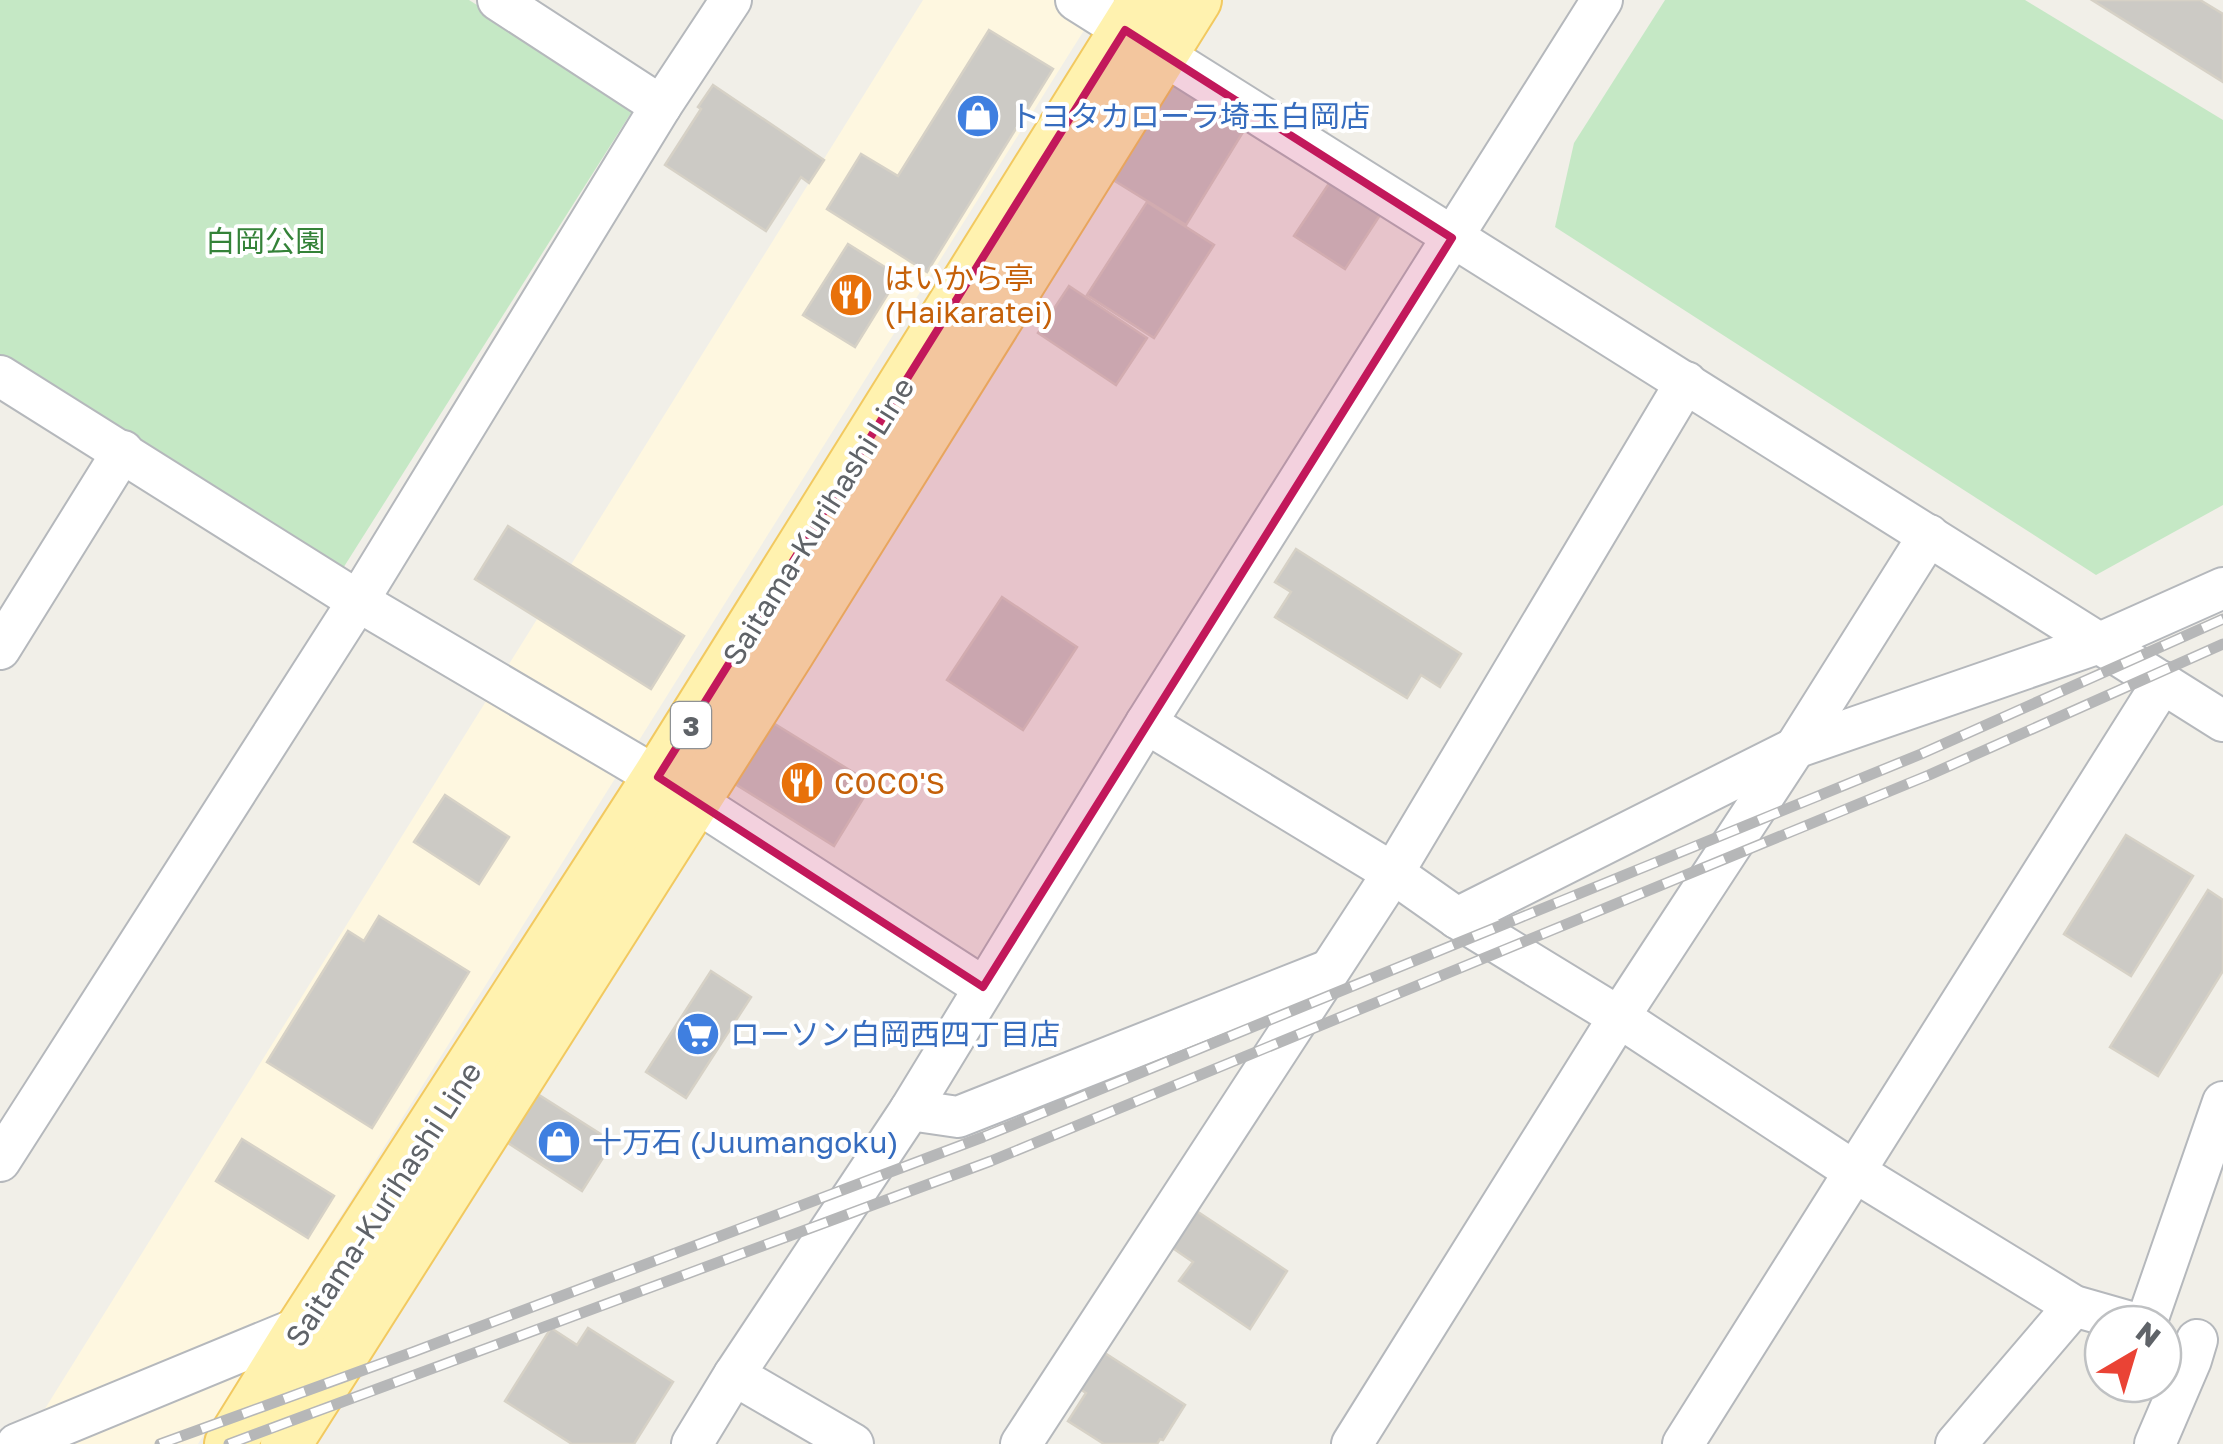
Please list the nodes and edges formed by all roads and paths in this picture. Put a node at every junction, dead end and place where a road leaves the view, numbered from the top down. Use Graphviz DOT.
graph roads {
  1 [pos="498,0"];
  2 [pos="731,0"];
  3 [pos="1076,0"];
  4 [pos="1196,0"];
  5 [pos="1602,0"];
  6 [pos="1144,28"];
  7 [pos="661,106"];
  8 [pos="1452,238"];
  9 [pos="0,376"];
  10 [pos="1686,382"];
  11 [pos="122,451"];
  12 [pos="1929,536"];
  13 [pos="2223,588"];
  14 [pos="358,601"];
  15 [pos="2102,642"];
  16 [pos="0,649"];
  17 [pos="2163,682"];
  18 [pos="2223,720"];
  19 [pos="1146,723"];
  20 [pos="1795,748"];
  21 [pos="676,789"];
  22 [pos="1393,874"];
  23 [pos="1457,918"];
  24 [pos="1329,970"];
  25 [pos="984,987"];
  26 [pos="1619,1017"];
  27 [pos="2223,1102"];
  28 [pos="910,1110"];
  29 [pos="0,1162"];
  30 [pos="1855,1172"];
  31 [pos="2153,1304"];
  32 [pos="2074,1306"];
  33 [pos="2083,1309"];
  34 [pos="303,1326"];
  35 [pos="2194,1340"];
  36 [pos="734,1374"];
  37 [pos="1370,1438"];
  38 [pos="17,1444"];
  39 [pos="230,1444"];
  40 [pos="286,1444"];
  41 [pos="692,1444"];
  42 [pos="853,1444"];
  43 [pos="1021,1444"];
  44 [pos="1683,1444"];
  45 [pos="1956,1444"];
  46 [pos="2154,1444"];
  1 -- 7 [label="street"];
  2 -- 7 [label="street"];
  3 -- 6 [label="street"];
  4 -- 6 [label="main road, Saitama-Kurihashi Line / 3"];
  5 -- 8 [label="street"];
  6 -- 8 [label="street"];
  6 -- 21 [label="main road, Saitama-Kurihashi Line / 3"];
  7 -- 14 [label="street"];
  8 -- 10 [label="street"];
  8 -- 19 [label="street"];
  9 -- 11 [label="street"];
  10 -- 12 [label="street"];
  10 -- 22 [label="street"];
  11 -- 14 [label="street"];
  11 -- 16 [label="street"];
  12 -- 15 [label="street"];
  12 -- 20 [label="street"];
  13 -- 15 [label="street"];
  14 -- 21 [label="street"];
  14 -- 29 [label="street"];
  15 -- 17 [label="street"];
  15 -- 20 [label="street"];
  17 -- 18 [label="street"];
  17 -- 30 [label="street"];
  19 -- 22 [label="street"];
  19 -- 25 [label="street"];
  20 -- 23 [label="street"];
  20 -- 26 [label="street"];
  21 -- 25 [label="street"];
  21 -- 34 [label="main road, Saitama-Kurihashi Line / 3"];
  21 -- 40 [label="main road, Saitama-Kurihashi Line / 3"];
  22 -- 23 [label="street"];
  22 -- 24 [label="street"];
  23 -- 26 [label="street"];
  24 -- 28 [label="street"];
  24 -- 43 [label="street"];
  25 -- 28 [label="street"];
  26 -- 30 [label="street"];
  26 -- 37 [label="street"];
  27 -- 31 [label="street"];
  28 -- 36 [label="street"];
  30 -- 32 [label="street"];
  30 -- 44 [label="street"];
  32 -- 33 [label="street"];
  32 -- 45 [label="street"];
  34 -- 38 [label="street"];
  34 -- 39 [label="main road, Saitama-Kurihashi Line / 3"];
  35 -- 46 [label="street"];
  36 -- 41 [label="street"];
  36 -- 42 [label="street"];
}
